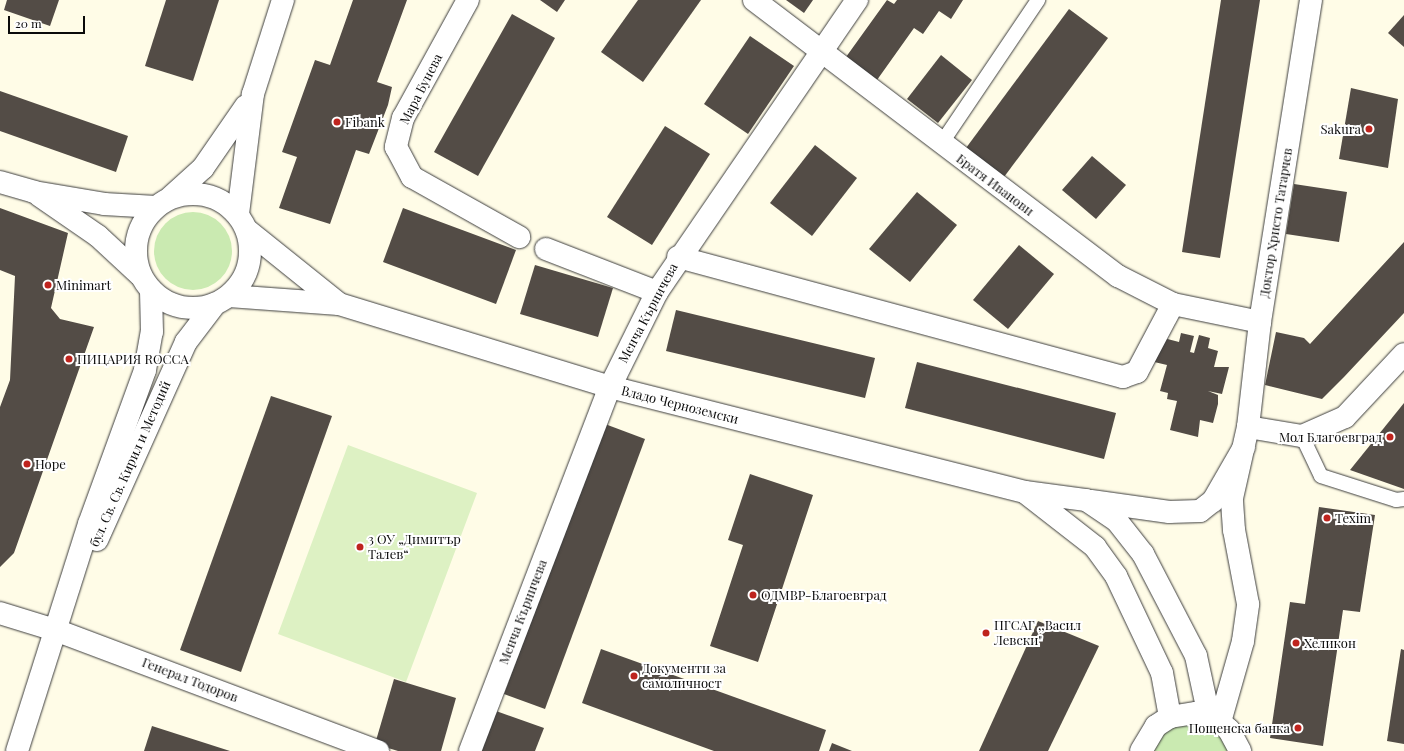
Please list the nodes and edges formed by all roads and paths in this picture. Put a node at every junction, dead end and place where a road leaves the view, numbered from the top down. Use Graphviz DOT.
graph roads {
  1 [pos="283,0"];
  2 [pos="468,0"];
  3 [pos="754,0"];
  4 [pos="857,0"];
  5 [pos="1038,0"];
  6 [pos="1311,0"];
  7 [pos="820,49"];
  8 [pos="253,94"];
  9 [pos="942,144"];
  10 [pos="0,182"];
  11 [pos="34,192"];
  12 [pos="164,202"];
  13 [pos="243,222"];
  14 [pos="519,237"];
  15 [pos="546,249"];
  16 [pos="678,257"];
  17 [pos="146,282"];
  18 [pos="657,292"];
  19 [pos="222,300"];
  20 [pos="339,304"];
  21 [pos="1172,304"];
  22 [pos="1260,322"];
  23 [pos="1404,354"];
  24 [pos="610,387"];
  25 [pos="1302,436"];
  26 [pos="1246,437"];
  27 [pos="1025,492"];
  28 [pos="1404,499"];
  29 [pos="1086,500"];
  30 [pos="0,613"];
  31 [pos="58,631"];
  32 [pos="1170,717"];
  33 [pos="1215,719"];
  34 [pos="1238,746"];
  35 [pos="17,751"];
  36 [pos="378,751"];
  37 [pos="470,751"];
  38 [pos="1141,751"];
  39 [pos="1256,751"];
  1 -- 8 [label="street"];
  2 -- 14 [label="street, Мара Бунева"];
  3 -- 7 [label="street, Братя Иванови"];
  4 -- 7 [label="street, Менча Кърничева"];
  5 -- 9 [label="lane"];
  6 -- 22 [label="street, Доктор Христо Татарчев"];
  7 -- 9 [label="street, Братя Иванови"];
  7 -- 16 [label="street, Менча Кърничева"];
  8 -- 12 [label="street"];
  8 -- 13 [label="street"];
  9 -- 21 [label="street, Братя Иванови"];
  10 -- 11 [label="street"];
  11 -- 12 [label="street"];
  11 -- 17 [label="street"];
  12 -- 13 [label="street"];
  12 -- 17 [label="street"];
  13 -- 19 [label="street"];
  13 -- 20 [label="street, Владо Черноземски"];
  15 -- 18 [label="street"];
  16 -- 18 [label="street, Менча Кърничева"];
  16 -- 21 [label="street"];
  17 -- 19 [label="street"];
  17 -- 31 [label="street, бул. Св. Св. Кирил и Методий"];
  18 -- 24 [label="street, Менча Кърничева"];
  19 -- 20 [label="street, Владо Черноземски"];
  19 -- 31 [label="street, бул. Св. Св. Кирил и Методий"];
  20 -- 24 [label="street, Владо Черноземски"];
  21 -- 22 [label="street, Братя Иванови"];
  22 -- 26 [label="street, Доктор Христо Татарчев"];
  23 -- 25 [label="street"];
  24 -- 27 [label="street, Владо Черноземски"];
  24 -- 37 [label="street, Менча Кърничева"];
  25 -- 26 [label="street"];
  25 -- 28 [label="lane"];
  26 -- 29 [label="street, Владо Черноземски"];
  26 -- 33 [label="street, Доктор Христо Татарчев"];
  27 -- 29 [label="street, Владо Черноземски"];
  27 -- 32 [label="street"];
  29 -- 33 [label="street"];
  30 -- 31 [label="street, Генерал Тодоров"];
  31 -- 35 [label="street, бул. Св. Св. Кирил и Методий"];
  31 -- 36 [label="street, Генерал Тодоров"];
  32 -- 33 [label="street"];
  32 -- 38 [label="street"];
  33 -- 34 [label="street"];
  34 -- 39 [label="street"];
}
